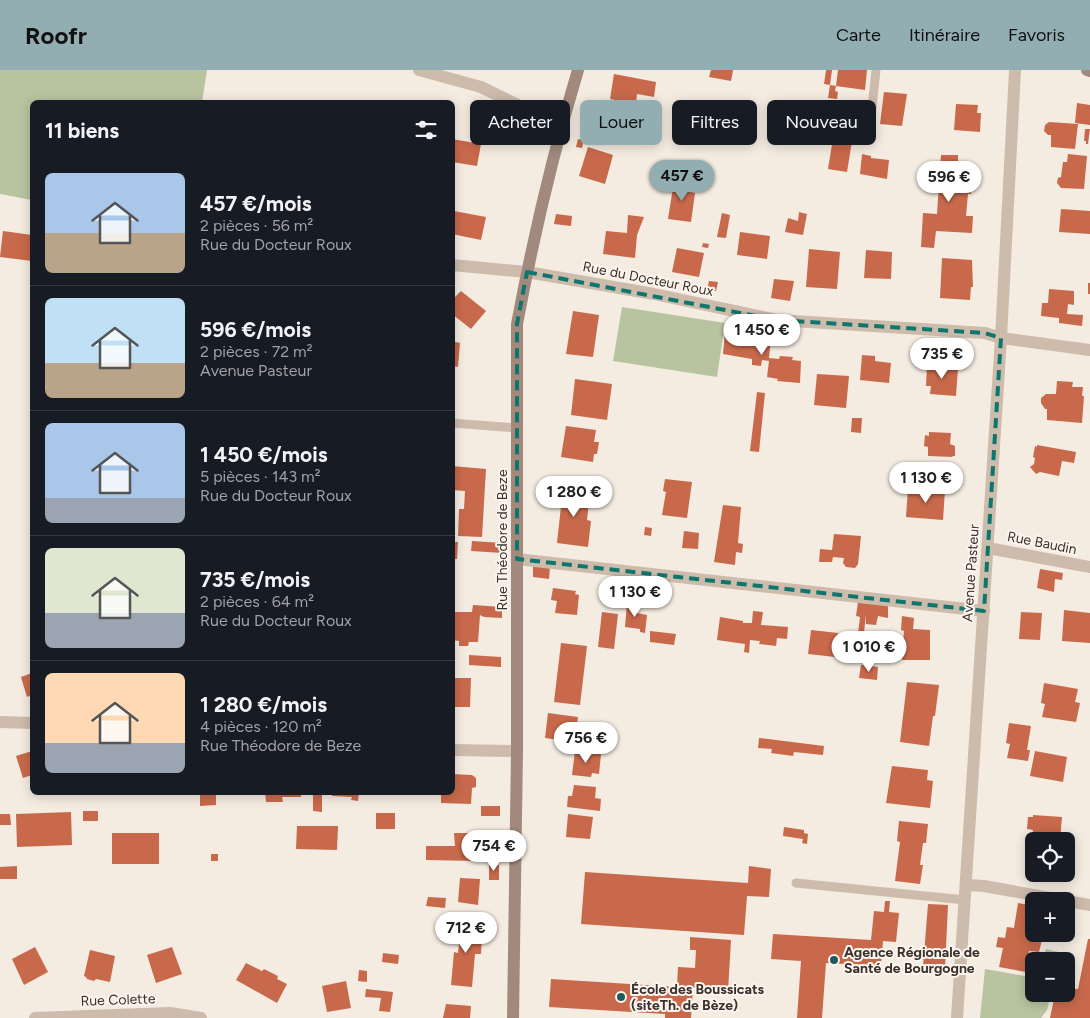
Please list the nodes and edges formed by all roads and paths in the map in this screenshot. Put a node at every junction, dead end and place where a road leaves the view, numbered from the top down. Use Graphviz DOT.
graph roads {
  1 [pos="419,70"];
  2 [pos="578,70"];
  3 [pos="876,70"];
  4 [pos="1015,70"];
  5 [pos="507,100"];
  6 [pos="569,100"];
  7 [pos="873,100"];
  8 [pos="557,145"];
  9 [pos="455,264"];
  10 [pos="527,272"];
  11 [pos="1001,338"];
  12 [pos="1090,350"];
  13 [pos="455,422"];
  14 [pos="517,428"];
  15 [pos="988,548"];
  16 [pos="517,559"];
  17 [pos="1090,567"];
  18 [pos="984,610"];
  19 [pos="0,722"];
  20 [pos="30,723"];
  21 [pos="455,750"];
  22 [pos="516,751"];
  23 [pos="796,883"];
  24 [pos="966,885"];
  25 [pos="965,900"];
  26 [pos="1090,905"];
  27 [pos="100,1017"];
  28 [pos="35,1018"];
  29 [pos="201,1018"];
  30 [pos="513,1018"];
  31 [pos="957,1018"];
  1 -- 5 [label="street"];
  2 -- 6 [label="street, Rue Théodore de Beze"];
  3 -- 7 [label="lane"];
  4 -- 11 [label="street, Avenue Pasteur"];
  8 -- 10 [label="street, Rue Théodore de Beze"];
  9 -- 10 [label="street, Rue du Docteur Roux"];
  10 -- 11 [label="street, Rue du Docteur Roux"];
  10 -- 14 [label="street, Rue Théodore de Beze"];
  11 -- 12 [label="street, Rue du Docteur Roux"];
  11 -- 15 [label="street, Avenue Pasteur"];
  13 -- 14 [label="lane"];
  14 -- 16 [label="street, Rue Théodore de Beze"];
  15 -- 17 [label="street, Rue Baudin"];
  15 -- 18 [label="street, Avenue Pasteur"];
  16 -- 18 [label="street"];
  16 -- 22 [label="street, Rue Théodore de Beze"];
  18 -- 24 [label="street, Avenue Pasteur"];
  19 -- 20 [label="street"];
  21 -- 22 [label="street"];
  22 -- 30 [label="street, Rue Théodore de Beze"];
  23 -- 25 [label="lane"];
  24 -- 25 [label="street, Avenue Pasteur"];
  24 -- 26 [label="street"];
  25 -- 31 [label="street, Avenue Pasteur"];
  27 -- 28 [label="street, Rue Colette"];
  27 -- 29 [label="street, Rue Colette"];
}
